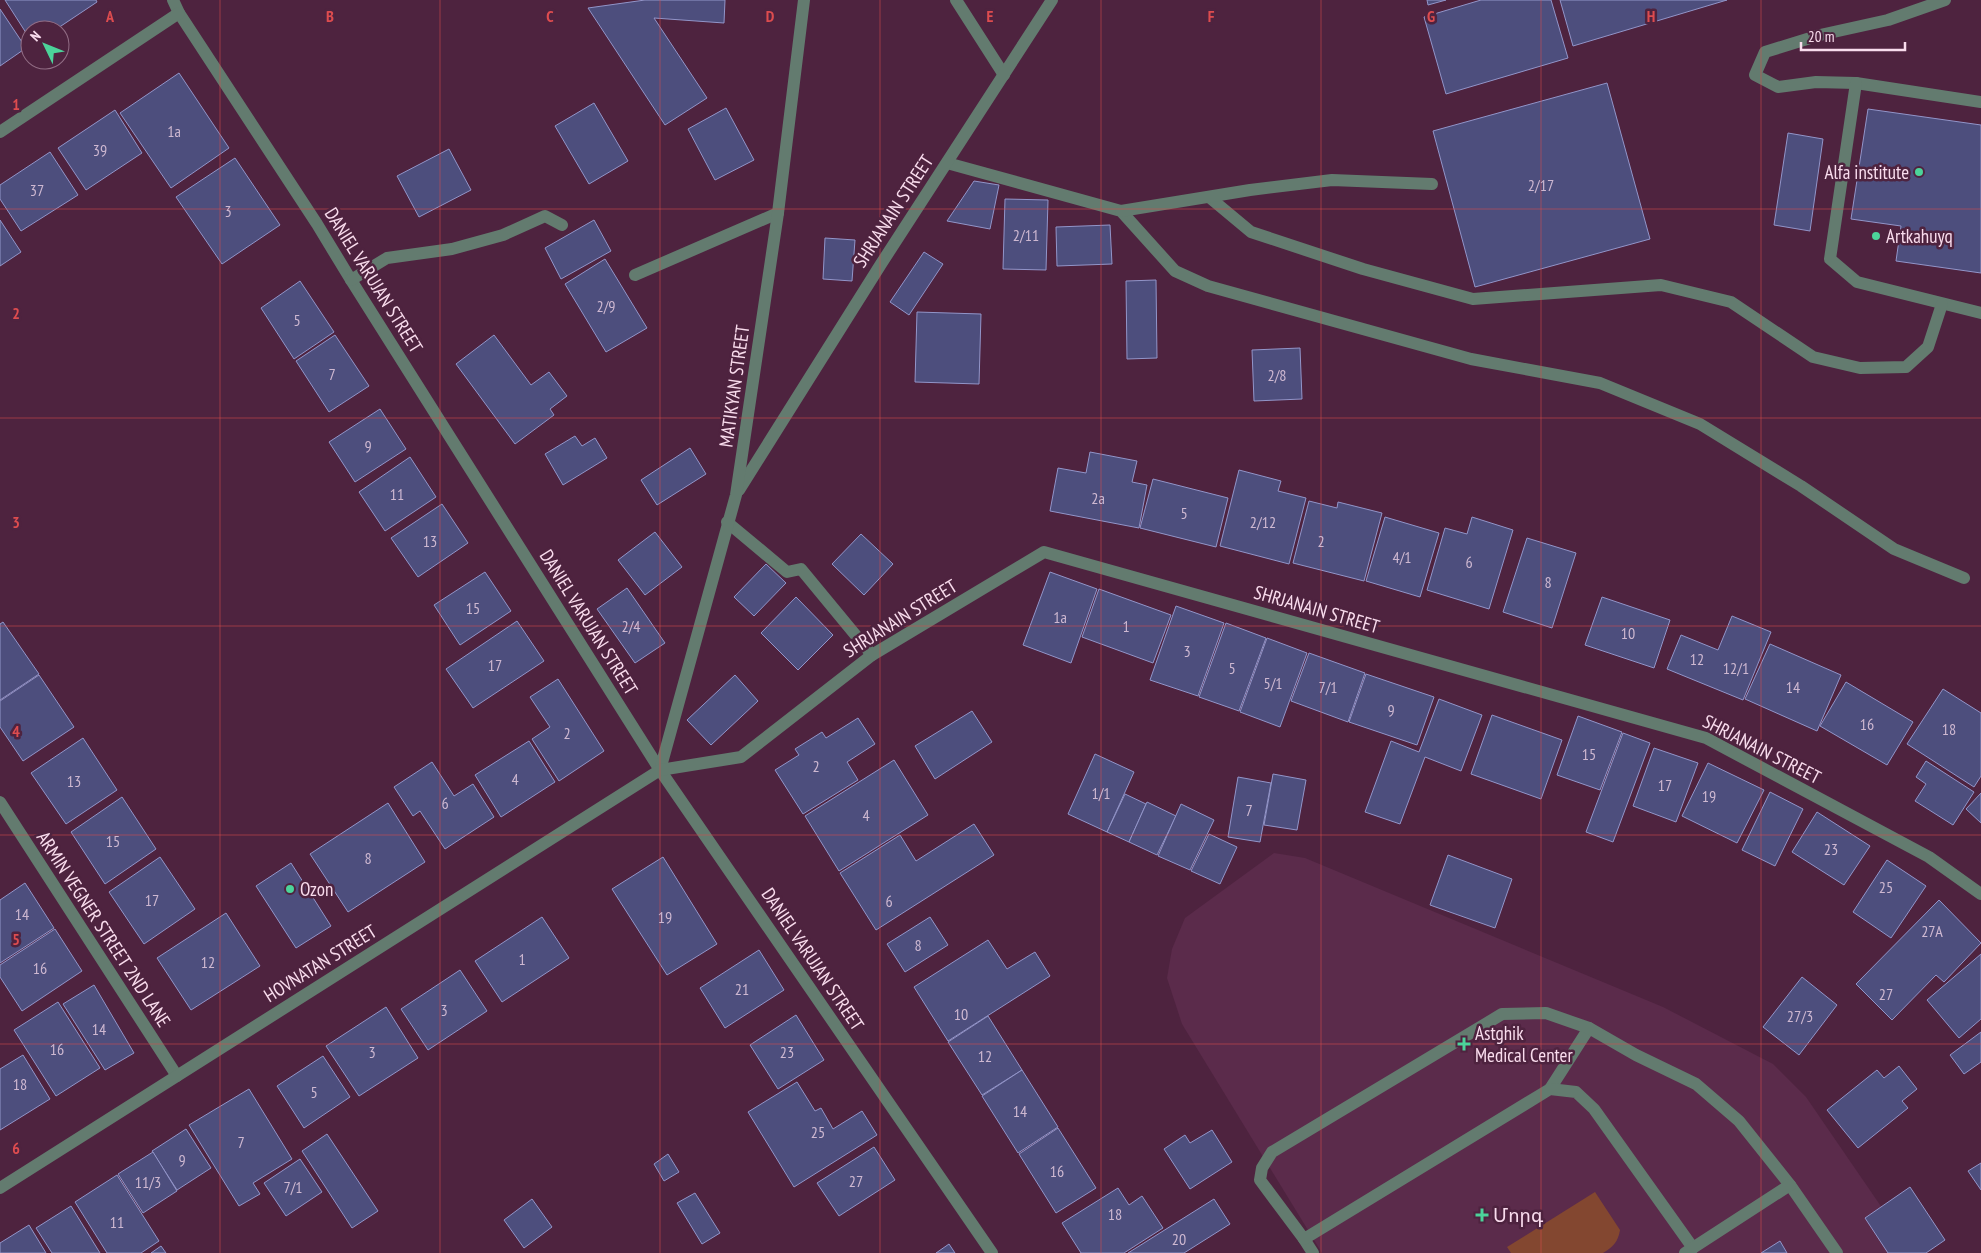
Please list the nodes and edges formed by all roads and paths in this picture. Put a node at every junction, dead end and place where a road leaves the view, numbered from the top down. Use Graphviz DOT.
graph roads {
  1 [pos="174,0"];
  2 [pos="804,0"];
  3 [pos="956,0"];
  4 [pos="1052,0"];
  5 [pos="1945,0"];
  6 [pos="179,13"];
  7 [pos="1004,75"];
  8 [pos="1856,83"];
  9 [pos="1981,102"];
  10 [pos="0,132"];
  11 [pos="947,162"];
  12 [pos="1432,184"];
  13 [pos="1209,197"];
  14 [pos="1121,211"];
  15 [pos="778,213"];
  16 [pos="562,225"];
  17 [pos="635,275"];
  18 [pos="351,280"];
  19 [pos="1942,304"];
  20 [pos="1981,313"];
  21 [pos="736,495"];
  22 [pos="727,522"];
  23 [pos="1964,578"];
  24 [pos="872,655"];
  25 [pos="660,770"];
  26 [pos="0,802"];
  27 [pos="1981,894"];
  28 [pos="1589,1028"];
  29 [pos="177,1076"];
  30 [pos="1550,1089"];
  31 [pos="1790,1185"];
  32 [pos="0,1188"];
  33 [pos="1304,1239"];
  34 [pos="1689,1250"];
  35 [pos="992,1253"];
  36 [pos="1312,1253"];
  37 [pos="1838,1253"];
  1 -- 6 [label="street, DANIEL VARUJAN STREET"];
  2 -- 15 [label="street, MATIKYAN STREET"];
  3 -- 7 [label="street"];
  4 -- 7 [label="street, SHRJANAIN STREET"];
  5 -- 8 [label="street"];
  6 -- 10 [label="street"];
  6 -- 18 [label="street, DANIEL VARUJAN STREET"];
  7 -- 11 [label="street, SHRJANAIN STREET"];
  8 -- 9 [label="street"];
  8 -- 19 [label="street"];
  11 -- 14 [label="street"];
  11 -- 21 [label="street, SHRJANAIN STREET"];
  12 -- 13 [label="street"];
  13 -- 14 [label="street"];
  13 -- 19 [label="street"];
  14 -- 23 [label="street"];
  15 -- 17 [label="street"];
  15 -- 21 [label="street, MATIKYAN STREET"];
  16 -- 18 [label="street"];
  18 -- 25 [label="street, DANIEL VARUJAN STREET"];
  19 -- 20 [label="street"];
  21 -- 22 [label="street, MATIKYAN STREET"];
  22 -- 24 [label="street"];
  22 -- 25 [label="street, MATIKYAN STREET"];
  24 -- 25 [label="street, SHRJANAIN STREET"];
  24 -- 27 [label="street, SHRJANAIN STREET"];
  25 -- 29 [label="street, HOVNATAN STREET"];
  25 -- 35 [label="street, DANIEL VARUJAN STREET"];
  26 -- 29 [label="street, ARMIN VEGNER STREET 2ND LANE"];
  28 -- 30 [label="street"];
  28 -- 31 [label="street"];
  28 -- 33 [label="street"];
  29 -- 32 [label="street, HOVNATAN STREET"];
  30 -- 33 [label="street"];
  30 -- 34 [label="street"];
  31 -- 34 [label="street"];
  31 -- 37 [label="street"];
  33 -- 36 [label="street"];
}
